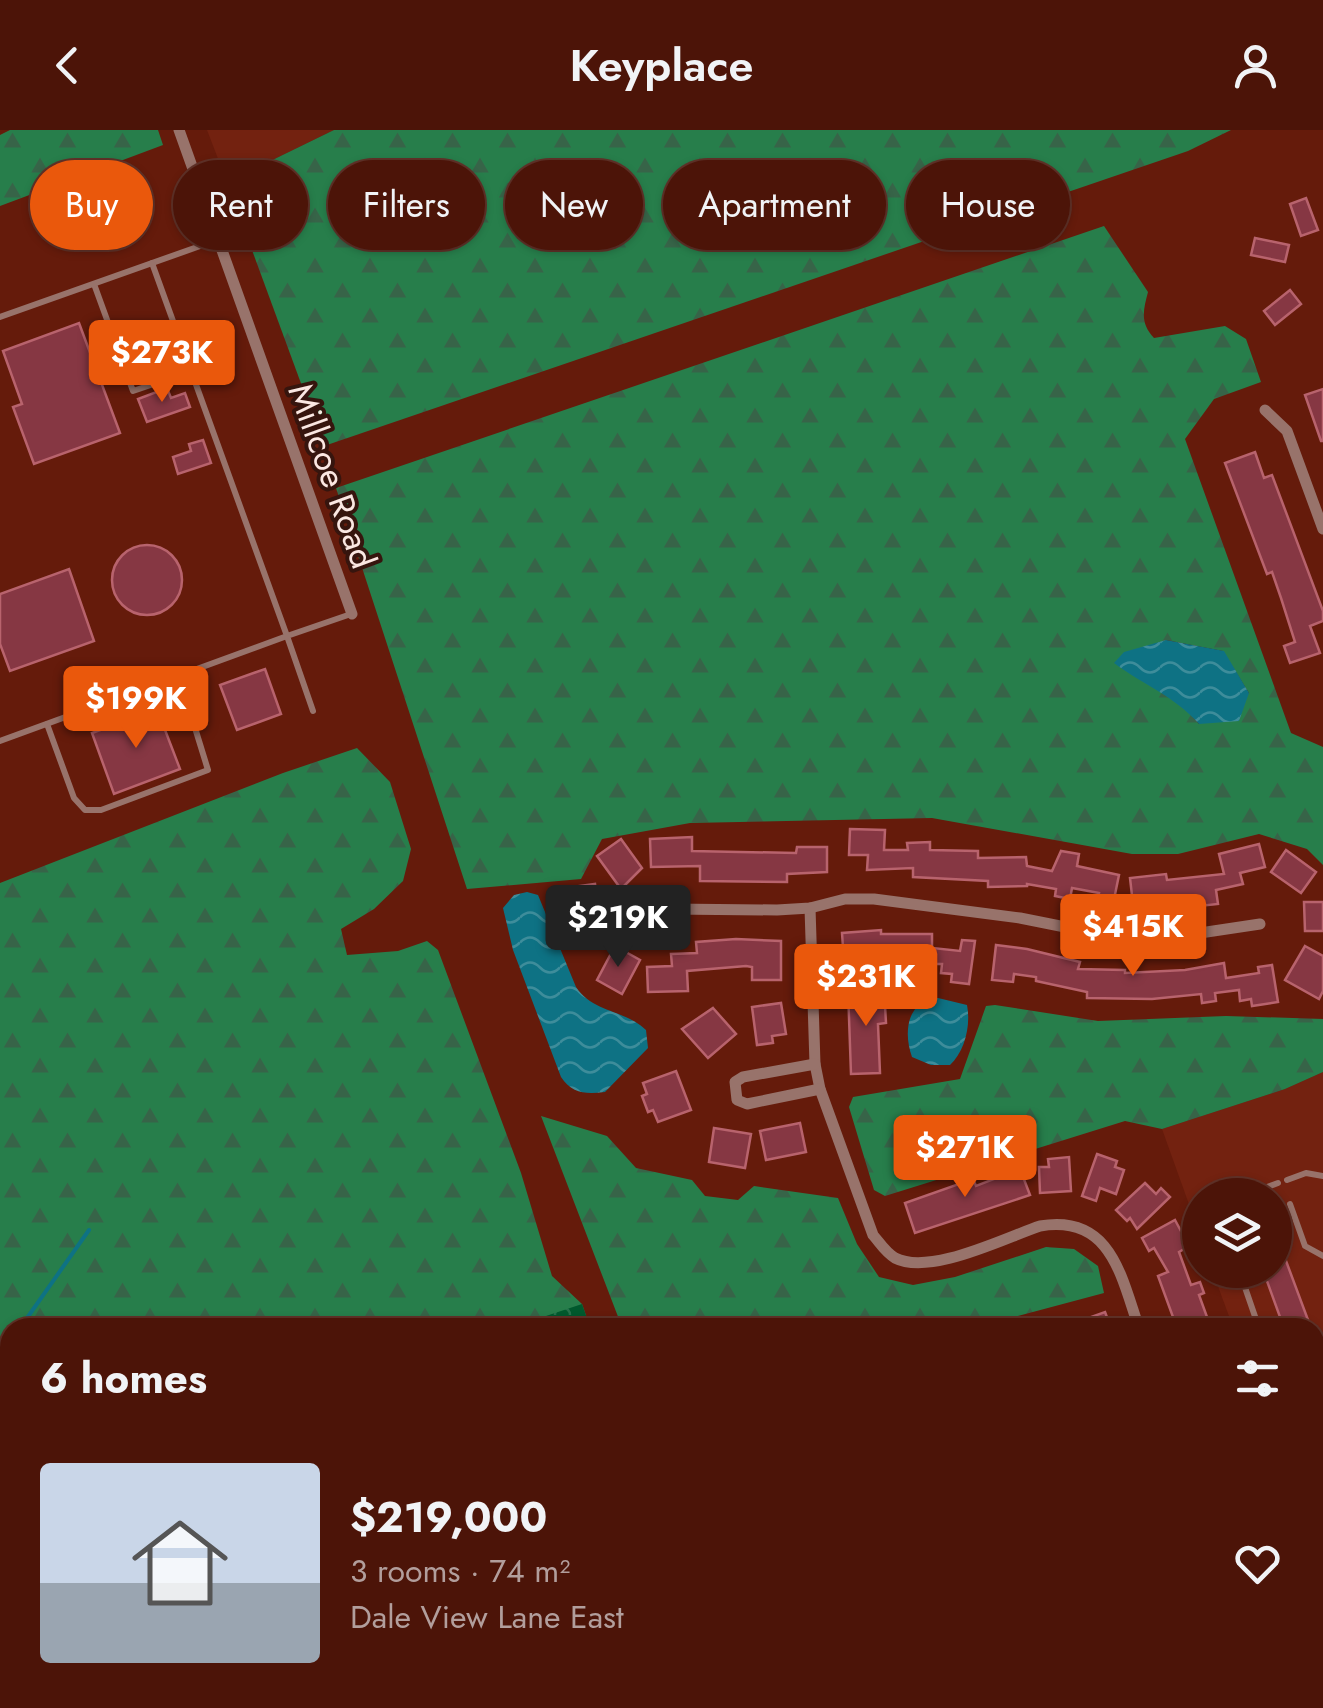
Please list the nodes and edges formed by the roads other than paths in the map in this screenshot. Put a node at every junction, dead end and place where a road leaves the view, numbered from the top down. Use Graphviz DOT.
graph roads {
  1 [pos="179,130"];
  2 [pos="189,160"];
  3 [pos="189,250"];
  4 [pos="221,250"];
  5 [pos="152,263"];
  6 [pos="94,284"];
  7 [pos="0,317"];
  8 [pos="192,371"];
  9 [pos="1265,410"];
  10 [pos="1322,524"];
  11 [pos="352,614"];
  12 [pos="287,636"];
  13 [pos="178,676"];
  14 [pos="312,712"];
  15 [pos="46,724"];
  16 [pos="0,740"];
  17 [pos="810,908"];
  18 [pos="652,918"];
  19 [pos="1260,924"];
  20 [pos="815,1064"];
  21 [pos="820,1089"];
  22 [pos="1323,1176"];
  23 [pos="1292,1178"];
  24 [pos="1292,1210"];
  25 [pos="1323,1256"];
  26 [pos="1246,1288"];
  27 [pos="1134,1318"];
  28 [pos="1256,1318"];
  1 -- 2 [label="street, Millcoe Road"];
  3 -- 5 [label="lane"];
  4 -- 11 [label="street, Millcoe Road"];
  5 -- 6 [label="lane"];
  5 -- 8 [label="lane"];
  6 -- 7 [label="lane"];
  6 -- 8 [label="lane"];
  8 -- 12 [label="lane"];
  9 -- 10 [label="street"];
  11 -- 12 [label="lane"];
  12 -- 13 [label="lane"];
  12 -- 14 [label="lane"];
  13 -- 15 [label="lane"];
  13 -- 15 [label="lane"];
  15 -- 16 [label="lane"];
  17 -- 18 [label="street"];
  17 -- 19 [label="street"];
  17 -- 20 [label="street"];
  20 -- 21 [label="street"];
  20 -- 21 [label="street"];
  21 -- 27 [label="street"];
  22 -- 23 [label="lane"];
  24 -- 25 [label="lane"];
  26 -- 28 [label="lane"];
}
